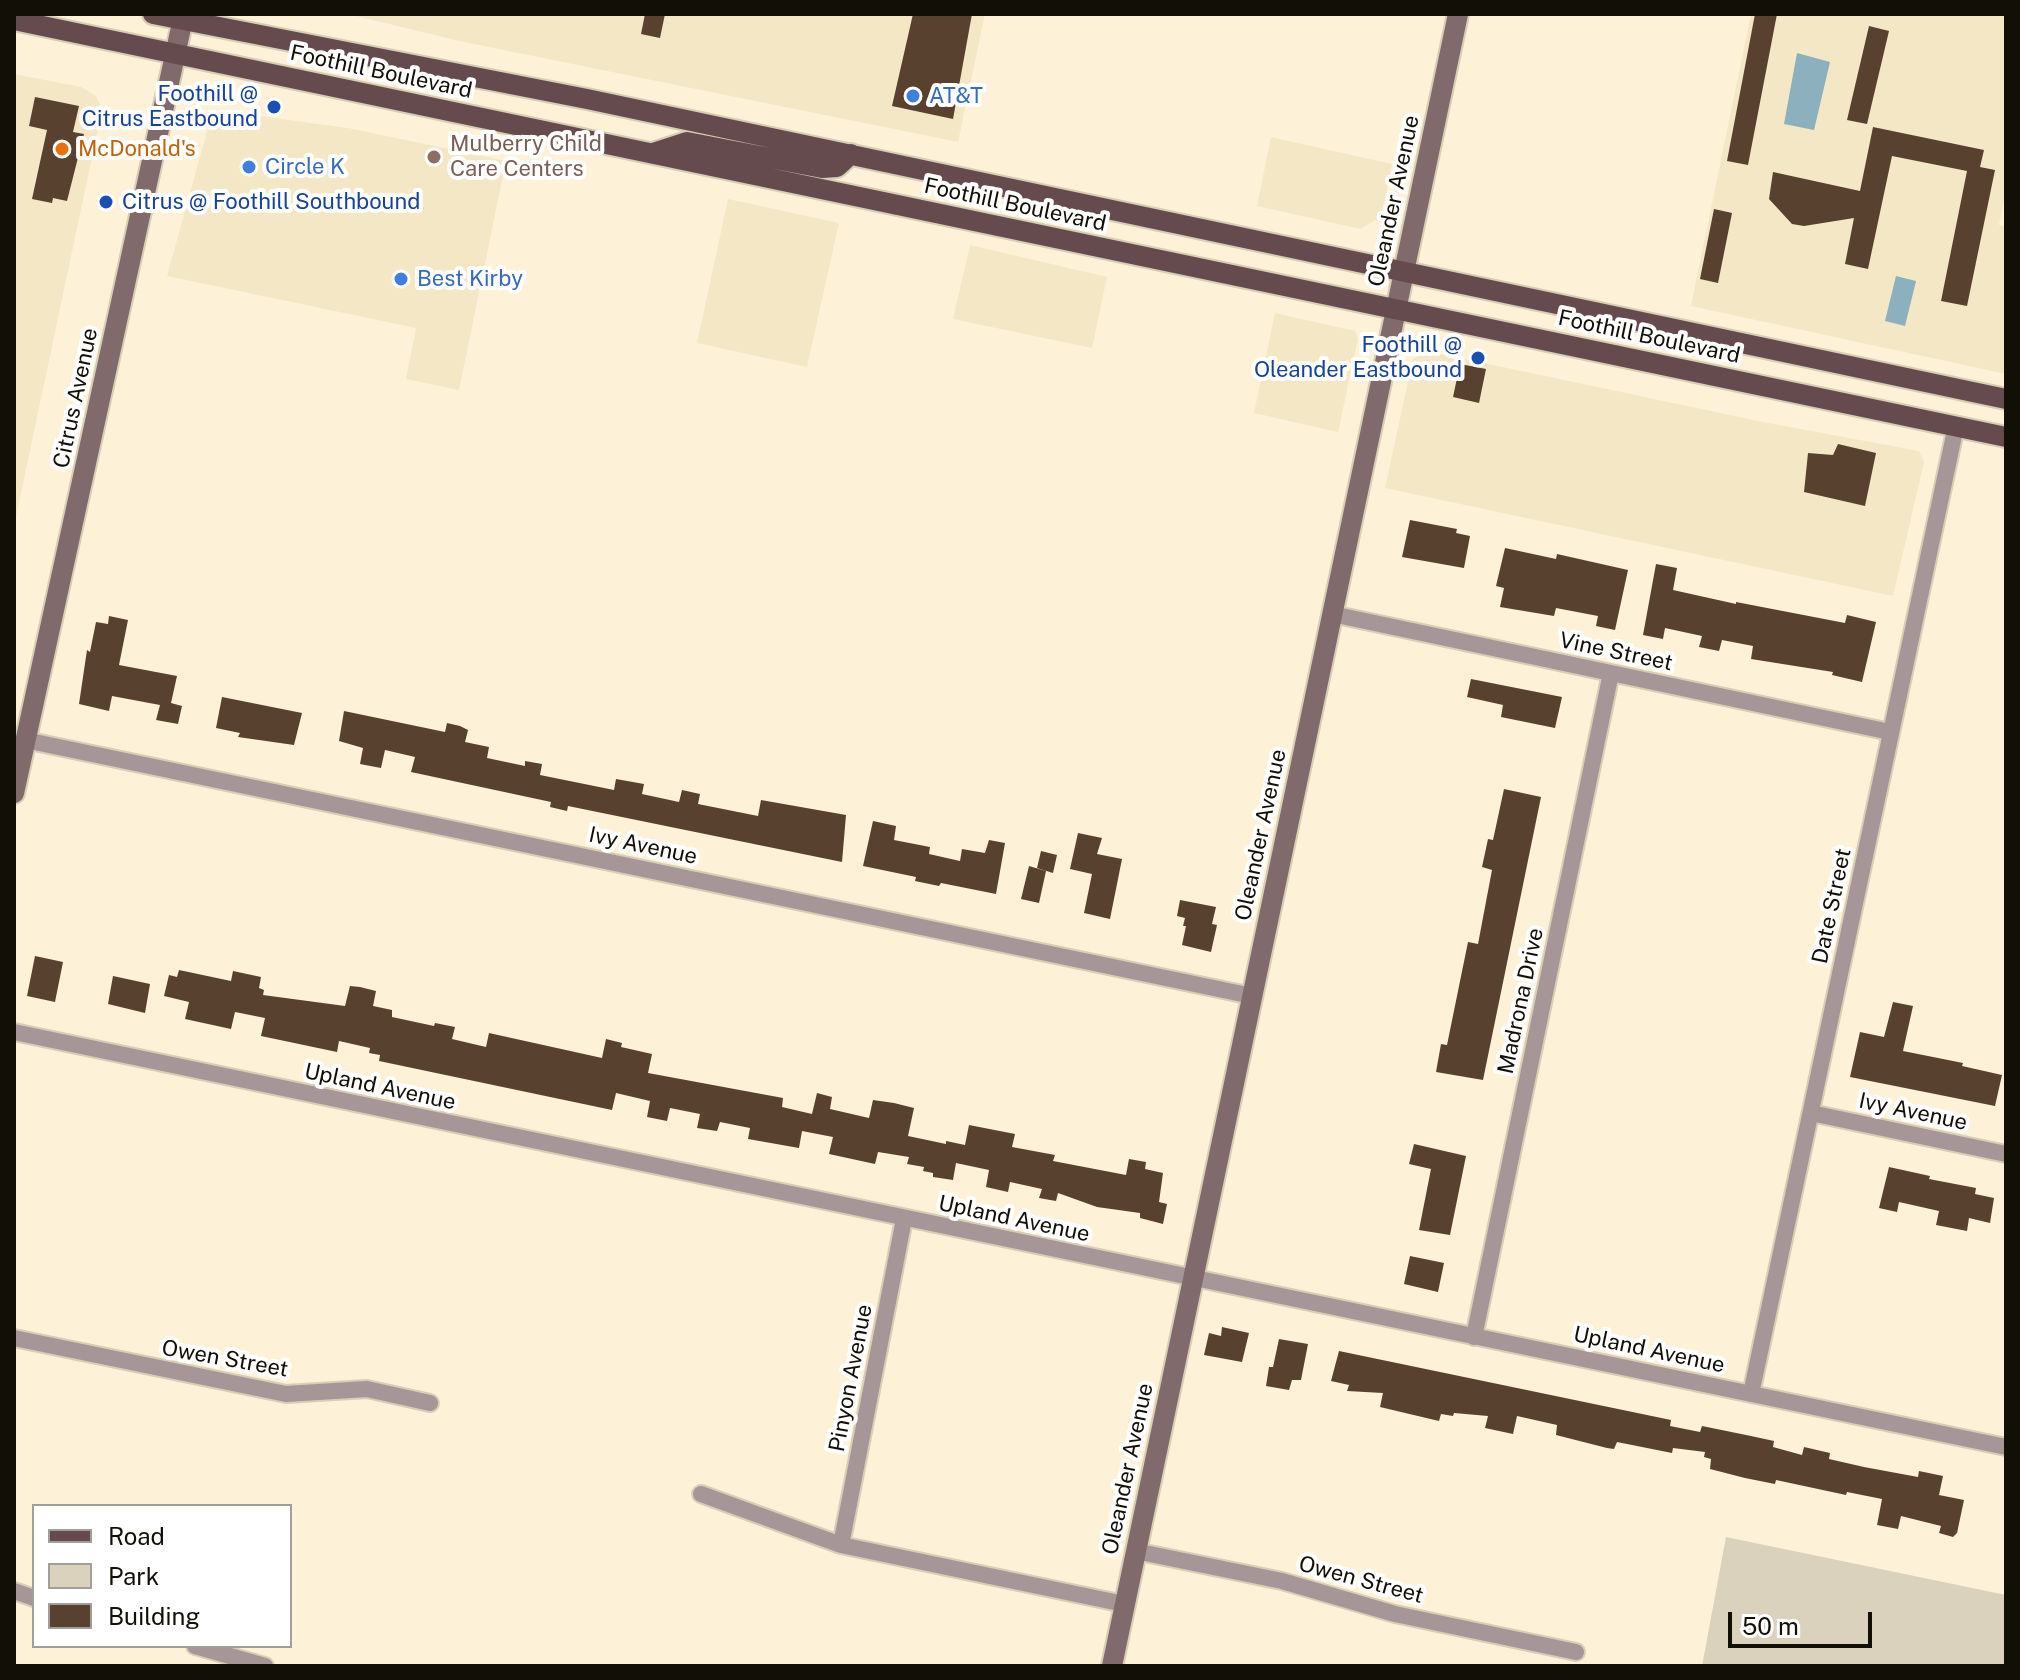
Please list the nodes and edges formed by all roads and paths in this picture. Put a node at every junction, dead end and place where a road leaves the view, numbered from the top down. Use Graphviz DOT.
graph roads {
  1 [pos="153,14"];
  2 [pos="1458,14"];
  3 [pos="183,17"];
  4 [pos="14,20"];
  5 [pos="175,54"];
  6 [pos="653,153"];
  7 [pos="851,154"];
  8 [pos="1404,271"];
  9 [pos="1396,308"];
  10 [pos="2006,399"];
  11 [pos="1956,426"];
  12 [pos="2006,437"];
  13 [pos="1332,614"];
  14 [pos="1611,673"];
  15 [pos="23,729"];
  16 [pos="1890,732"];
  17 [pos="14,793"];
  18 [pos="1252,996"];
  19 [pos="14,1032"];
  20 [pos="1811,1113"];
  21 [pos="2006,1154"];
  22 [pos="904,1219"];
  23 [pos="1193,1278"];
  24 [pos="1474,1337"];
  25 [pos="14,1338"];
  26 [pos="1751,1394"];
  27 [pos="430,1403"];
  28 [pos="2006,1447"];
  29 [pos="701,1494"];
  30 [pos="841,1545"];
  31 [pos="1135,1551"];
  32 [pos="1124,1604"];
  33 [pos="202,1648"];
  34 [pos="1576,1652"];
  35 [pos="265,1666"];
  36 [pos="1112,1666"];
  1 -- 3 [label="main road, Foothill Boulevard"];
  2 -- 8 [label="street, Oleander Avenue"];
  3 -- 5 [label="street, Citrus Avenue"];
  3 -- 7 [label="main road, Foothill Boulevard"];
  4 -- 5 [label="main road, Foothill Boulevard"];
  5 -- 6 [label="main road, Foothill Boulevard"];
  5 -- 15 [label="street, Citrus Avenue"];
  6 -- 7 [label="main road"];
  6 -- 9 [label="main road, Foothill Boulevard"];
  7 -- 8 [label="main road, Foothill Boulevard"];
  8 -- 9 [label="street, Oleander Avenue"];
  8 -- 10 [label="main road, Foothill Boulevard"];
  9 -- 11 [label="main road, Foothill Boulevard"];
  9 -- 13 [label="street, Oleander Avenue"];
  11 -- 12 [label="main road, Foothill Boulevard"];
  11 -- 16 [label="street, Date Street"];
  13 -- 14 [label="street, Vine Street"];
  13 -- 18 [label="street, Oleander Avenue"];
  14 -- 16 [label="street, Vine Street"];
  14 -- 24 [label="street, Madrona Drive"];
  15 -- 17 [label="street, Citrus Avenue"];
  15 -- 18 [label="street, Ivy Avenue"];
  16 -- 20 [label="street, Date Street"];
  18 -- 23 [label="street, Oleander Avenue"];
  19 -- 22 [label="street, Upland Avenue"];
  20 -- 21 [label="street, Ivy Avenue"];
  20 -- 26 [label="street, Date Street"];
  22 -- 23 [label="street, Upland Avenue"];
  22 -- 30 [label="street, Pinyon Avenue"];
  23 -- 24 [label="street, Upland Avenue"];
  23 -- 31 [label="street, Oleander Avenue"];
  24 -- 26 [label="street, Upland Avenue"];
  25 -- 27 [label="street, Owen Street"];
  26 -- 28 [label="street, Upland Avenue"];
  29 -- 30 [label="street"];
  30 -- 32 [label="street"];
  31 -- 32 [label="street, Oleander Avenue"];
  31 -- 34 [label="street, Owen Street"];
  32 -- 36 [label="street, Oleander Avenue"];
  33 -- 35 [label="street"];
}
